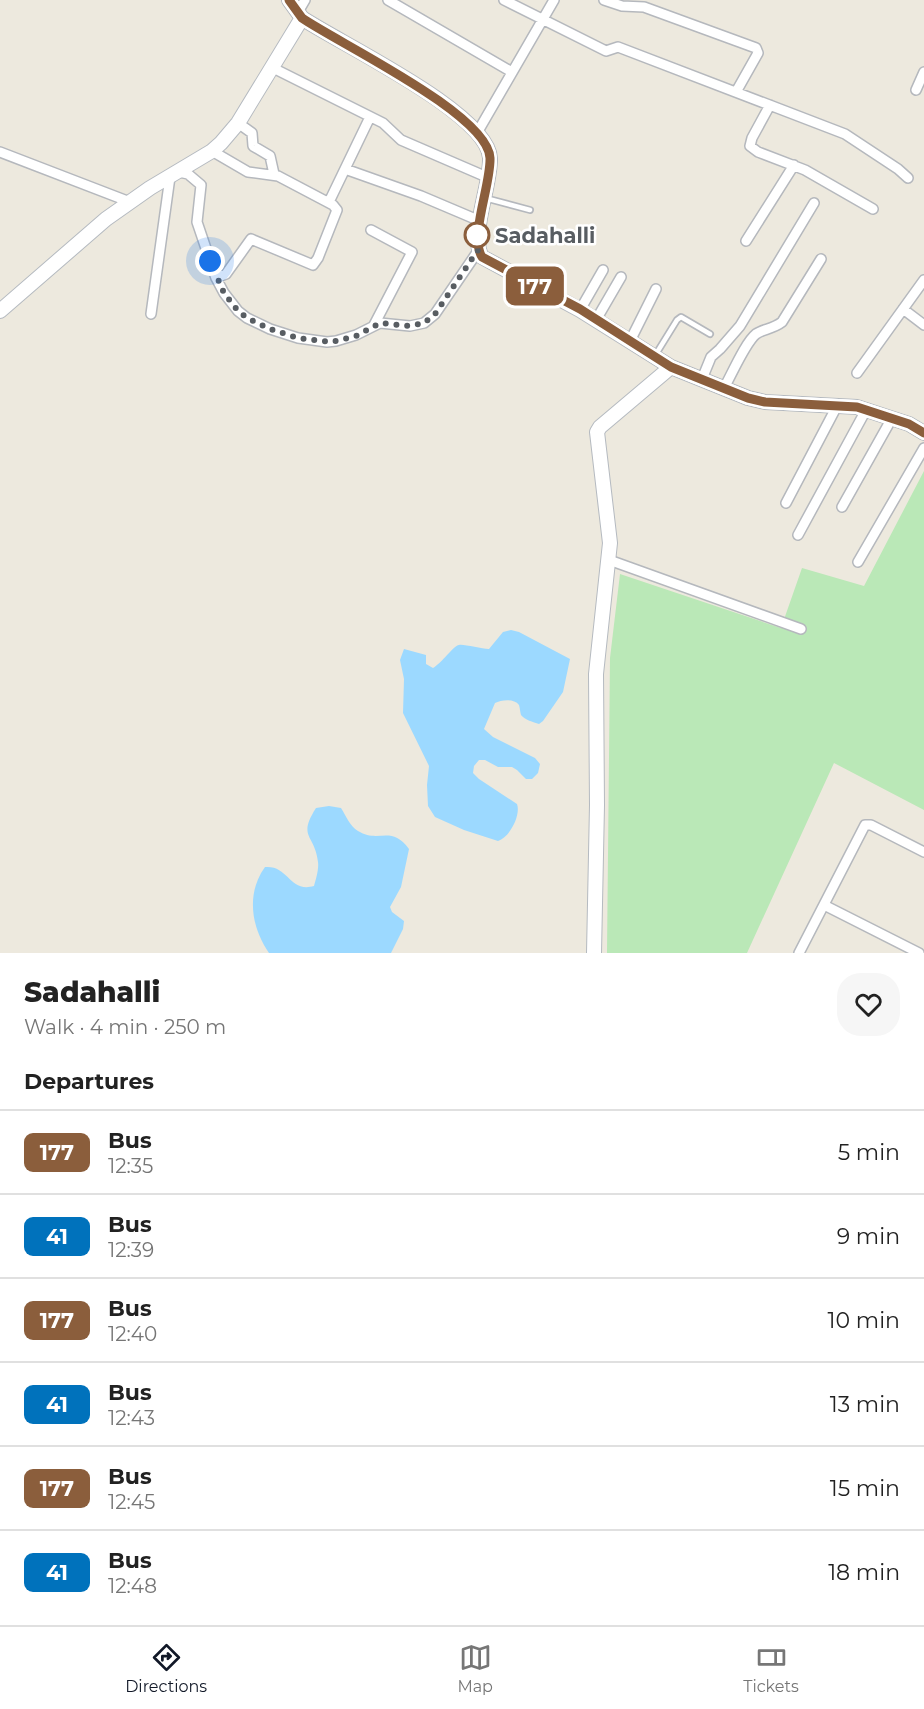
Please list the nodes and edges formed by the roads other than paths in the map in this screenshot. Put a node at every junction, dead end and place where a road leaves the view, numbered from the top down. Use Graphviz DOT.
graph roads {
  1 [pos="289,0"];
  2 [pos="388,0"];
  3 [pos="504,0"];
  4 [pos="554,0"];
  5 [pos="604,0"];
  6 [pos="646,3"];
  7 [pos="302,10"];
  8 [pos="543,20"];
  9 [pos="271,67"];
  10 [pos="512,72"];
  11 [pos="924,72"];
  12 [pos="916,90"];
  13 [pos="736,92"];
  14 [pos="770,105"];
  15 [pos="370,117"];
  16 [pos="238,123"];
  17 [pos="477,133"];
  18 [pos="212,151"];
  19 [pos="0,152"];
  20 [pos="794,165"];
  21 [pos="345,169"];
  22 [pos="274,174"];
  23 [pos="175,175"];
  24 [pos="489,178"];
  25 [pos="908,178"];
  26 [pos="485,198"];
  27 [pos="130,202"];
  28 [pos="329,202"];
  29 [pos="813,203"];
  30 [pos="873,209"];
  31 [pos="530,210"];
  32 [pos="480,221"];
  33 [pos="371,230"];
  34 [pos="746,241"];
  35 [pos="478,250"];
  36 [pos="820,259"];
  37 [pos="603,270"];
  38 [pos="621,277"];
  39 [pos="216,278"];
  40 [pos="924,280"];
  41 [pos="656,289"];
  42 [pos="580,309"];
  43 [pos="903,309"];
  44 [pos="0,310"];
  45 [pos="151,314"];
  46 [pos="596,320"];
  47 [pos="374,325"];
  48 [pos="924,325"];
  49 [pos="710,334"];
  50 [pos="630,341"];
  51 [pos="655,357"];
  52 [pos="671,367"];
  53 [pos="857,373"];
  54 [pos="702,379"];
  55 [pos="724,388"];
  56 [pos="837,406"];
  57 [pos="866,410"];
  58 [pos="892,418"];
  59 [pos="924,433"];
  60 [pos="924,448"];
  61 [pos="786,503"];
  62 [pos="842,507"];
  63 [pos="798,535"];
  64 [pos="609,560"];
  65 [pos="858,562"];
  66 [pos="801,629"];
  67 [pos="924,852"];
  68 [pos="824,905"];
  69 [pos="594,953"];
  70 [pos="800,953"];
  71 [pos="919,953"];
  1 -- 7 [label="street"];
  2 -- 10 [label="street"];
  3 -- 8 [label="street"];
  4 -- 8 [label="street"];
  5 -- 6 [label="street"];
  6 -- 13 [label="street"];
  7 -- 9 [label="street"];
  7 -- 17 [label="street"];
  8 -- 10 [label="street"];
  8 -- 13 [label="street"];
  9 -- 15 [label="street"];
  9 -- 16 [label="street"];
  10 -- 17 [label="street"];
  11 -- 12 [label="street"];
  13 -- 14 [label="street"];
  14 -- 20 [label="street"];
  14 -- 25 [label="street"];
  15 -- 21 [label="street"];
  15 -- 24 [label="street"];
  16 -- 18 [label="street"];
  16 -- 22 [label="street"];
  17 -- 24 [label="street"];
  18 -- 22 [label="street"];
  18 -- 23 [label="street"];
  19 -- 27 [label="street"];
  20 -- 30 [label="street"];
  20 -- 34 [label="street"];
  21 -- 28 [label="street"];
  21 -- 32 [label="street"];
  22 -- 28 [label="street"];
  23 -- 27 [label="street"];
  23 -- 39 [label="street"];
  23 -- 45 [label="street"];
  24 -- 26 [label="street"];
  26 -- 31 [label="lane"];
  26 -- 32 [label="street"];
  27 -- 44 [label="street"];
  28 -- 39 [label="street"];
  29 -- 54 [label="street"];
  32 -- 35 [label="street"];
  33 -- 47 [label="street"];
  35 -- 42 [label="street"];
  35 -- 47 [label="street"];
  36 -- 55 [label="street"];
  37 -- 42 [label="street"];
  38 -- 46 [label="street"];
  39 -- 47 [label="street"];
  40 -- 43 [label="street"];
  41 -- 50 [label="street"];
  42 -- 46 [label="street"];
  43 -- 48 [label="street"];
  43 -- 53 [label="street"];
  46 -- 50 [label="street"];
  49 -- 51 [label="lane"];
  50 -- 51 [label="street"];
  51 -- 52 [label="street"];
  52 -- 54 [label="street"];
  52 -- 64 [label="street"];
  54 -- 55 [label="street"];
  55 -- 56 [label="street"];
  56 -- 57 [label="street"];
  56 -- 61 [label="street"];
  57 -- 58 [label="street"];
  57 -- 63 [label="street"];
  58 -- 59 [label="street"];
  58 -- 62 [label="street"];
  60 -- 65 [label="street"];
  64 -- 66 [label="street"];
  64 -- 69 [label="street"];
  67 -- 68 [label="street"];
  68 -- 70 [label="street"];
  68 -- 71 [label="street"];
}
